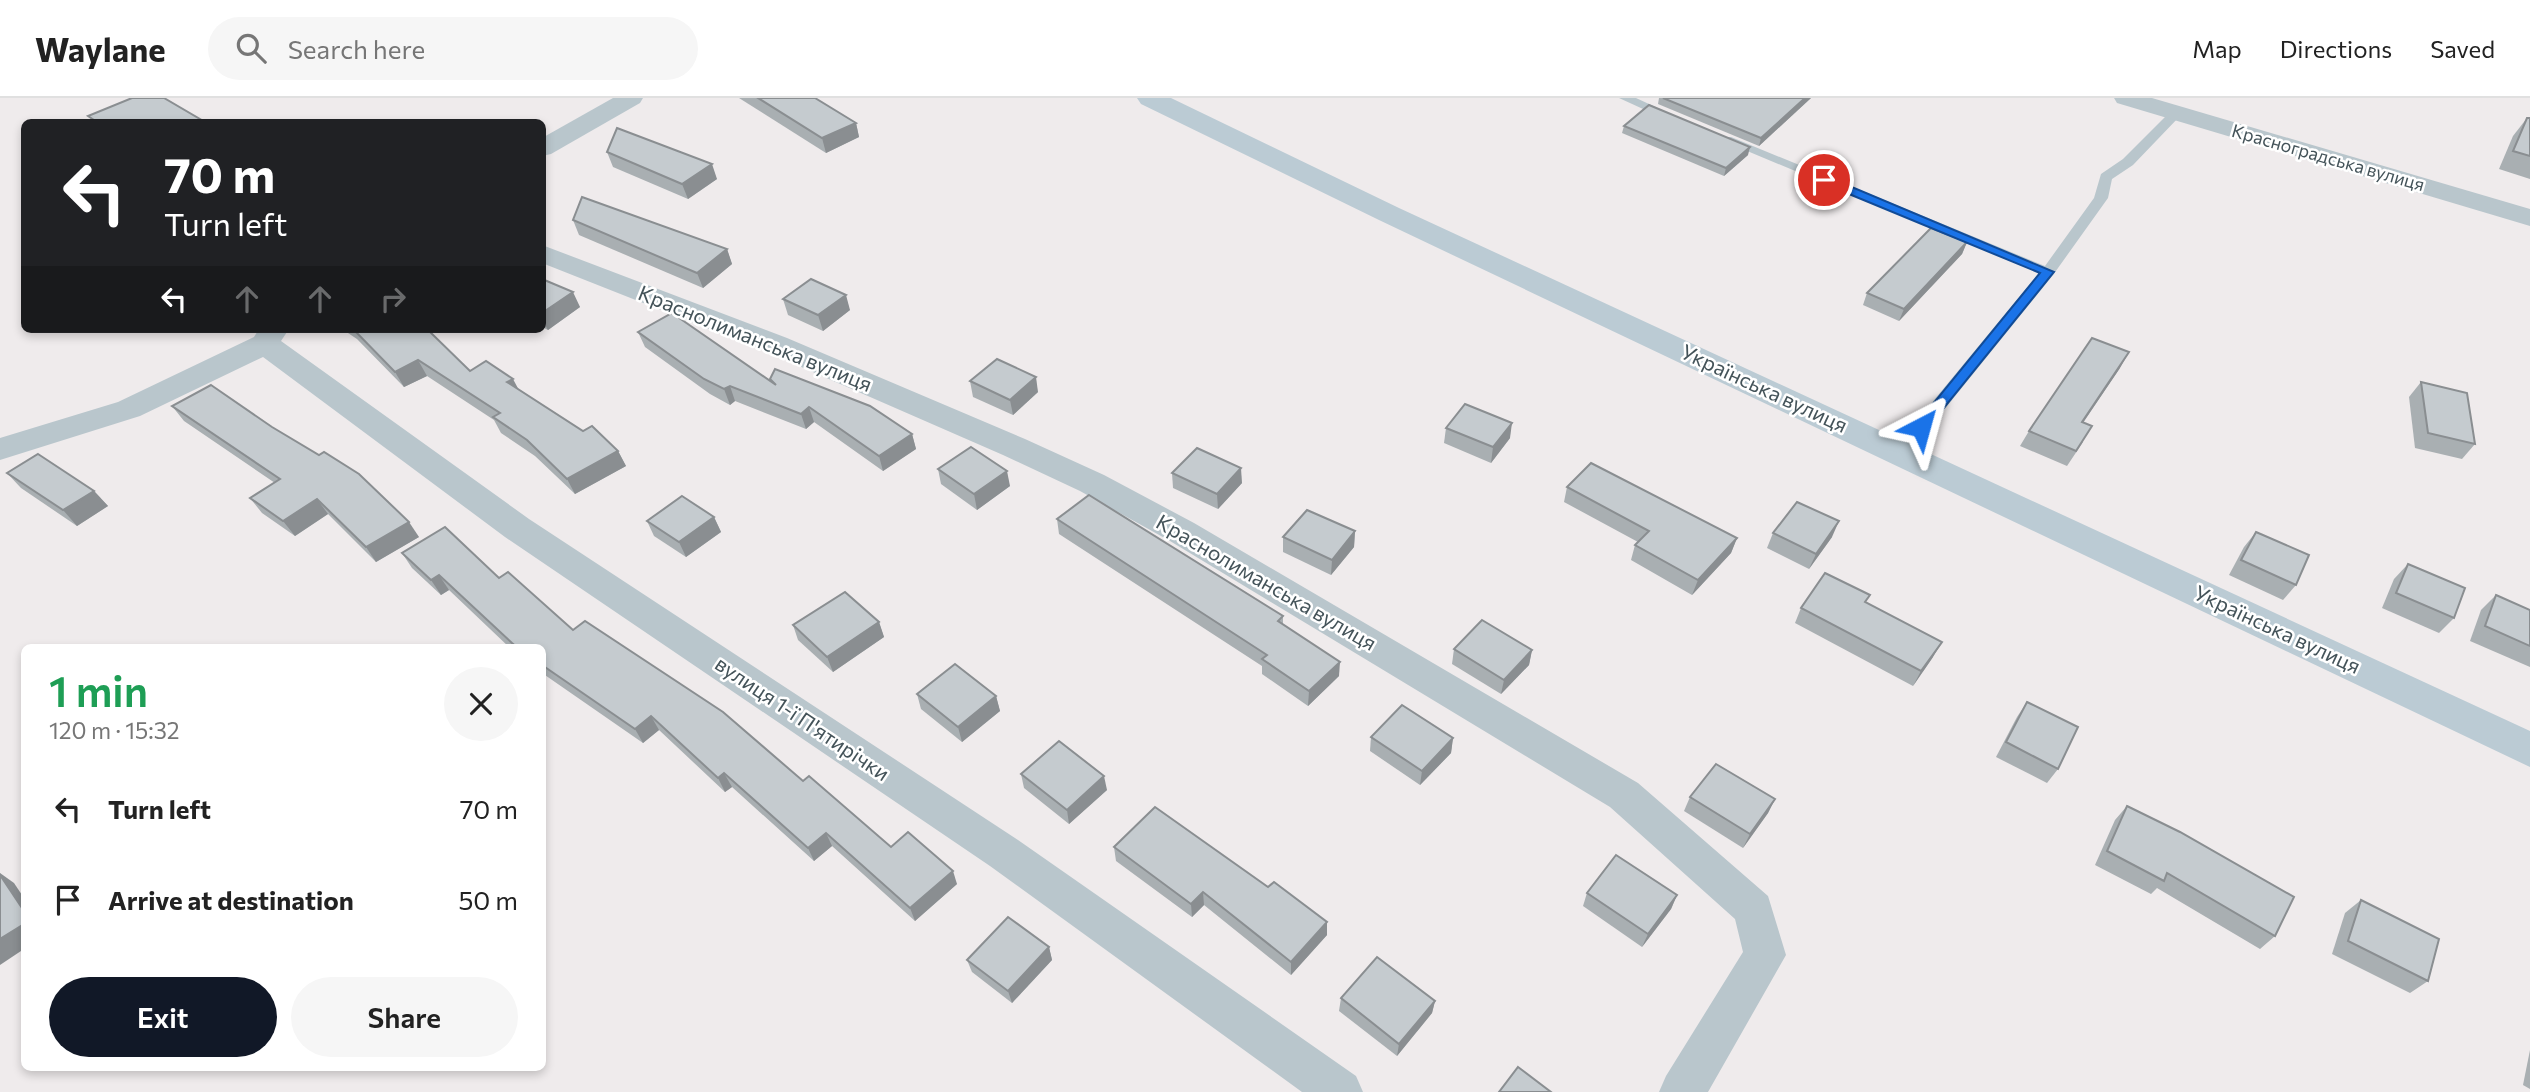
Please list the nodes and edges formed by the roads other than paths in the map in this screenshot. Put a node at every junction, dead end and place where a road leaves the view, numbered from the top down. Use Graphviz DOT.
graph roads {
  1 [pos="631,98"];
  2 [pos="1150,98"];
  3 [pos="1625,98"];
  4 [pos="2126,98"];
  5 [pos="2176,113"];
  6 [pos="1676,119"];
  7 [pos="1714,135"];
  8 [pos="546,147"];
  9 [pos="2530,218"];
  10 [pos="546,255"];
  11 [pos="2048,272"];
  12 [pos="270,337"];
  13 [pos="0,449"];
  14 [pos="1895,450"];
  15 [pos="2530,750"];
  16 [pos="1340,1092"];
  17 [pos="1682,1092"];
  1 -- 8 [label="street"];
  2 -- 14 [label="street, Українська вулиця"];
  3 -- 6 [label="lane"];
  4 -- 5 [label="street, Красноградська вулиця"];
  5 -- 9 [label="street, Красноградська вулиця"];
  5 -- 11 [label="lane"];
  7 -- 11 [label="lane"];
  10 -- 17 [label="street, Краснолиманська вулиця"];
  11 -- 14 [label="lane"];
  12 -- 13 [label="street"];
  12 -- 16 [label="street, вулиця 1-ї П'ятирічки"];
  14 -- 15 [label="street, Українська вулиця"];
}
